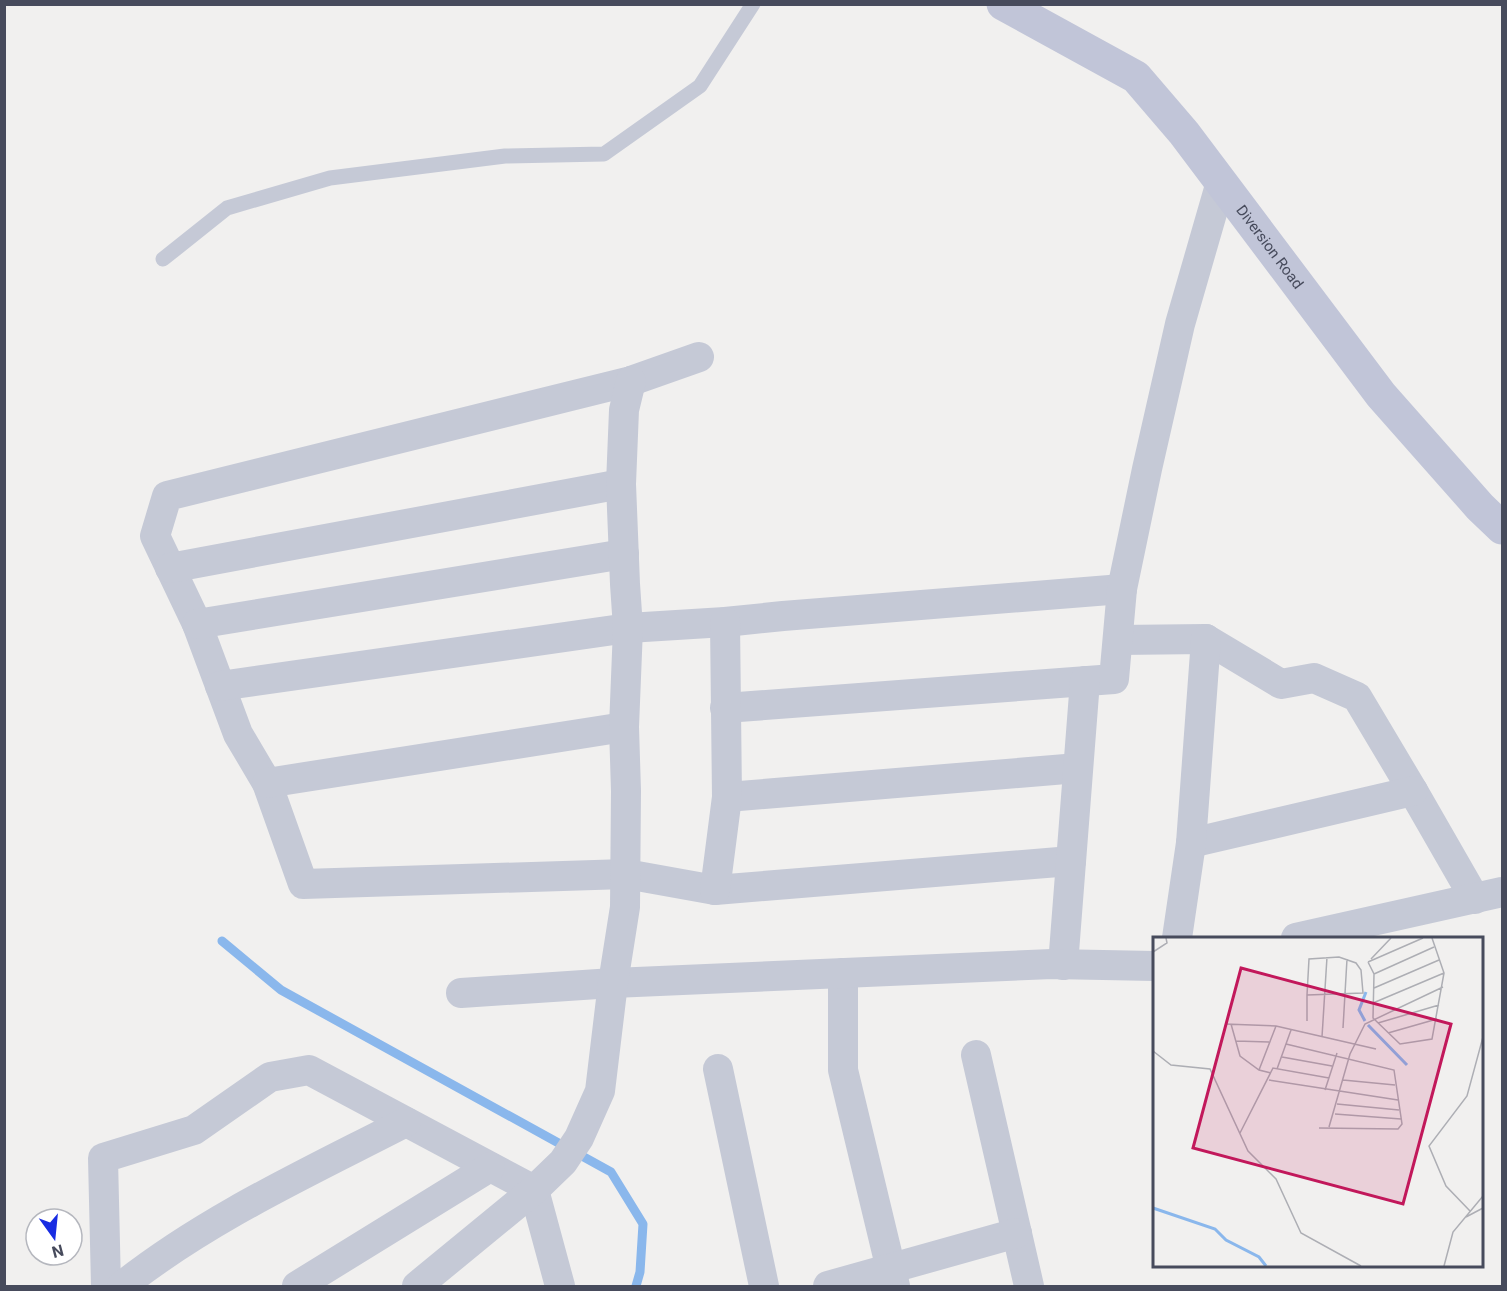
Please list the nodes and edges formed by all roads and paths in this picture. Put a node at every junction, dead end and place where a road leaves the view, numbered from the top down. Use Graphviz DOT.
graph roads {
  1 [pos="753,4"];
  2 [pos="1004,4"];
  3 [pos="1221,182"];
  4 [pos="163,259"];
  5 [pos="699,357"];
  6 [pos="631,381"];
  7 [pos="621,484"];
  8 [pos="1503,528"];
  9 [pos="624,554"];
  10 [pos="170,568"];
  11 [pos="1122,589"];
  12 [pos="725,622"];
  13 [pos="197,624"];
  14 [pos="628,628"];
  15 [pos="1206,639"];
  16 [pos="1118,640"];
  17 [pos="1085,681"];
  18 [pos="220,686"];
  19 [pos="725,708"];
  20 [pos="624,727"];
  21 [pos="1078,768"];
  22 [pos="267,783"];
  23 [pos="1413,791"];
  24 [pos="727,797"];
  25 [pos="1191,843"];
  26 [pos="1071,861"];
  27 [pos="626,874"];
  28 [pos="715,890"];
  29 [pos="1489,895"];
  30 [pos="1177,937"];
  31 [pos="1305,937"];
  32 [pos="1063,965"];
  33 [pos="1153,966"];
  34 [pos="843,973"];
  35 [pos="613,983"];
  36 [pos="461,993"];
  37 [pos="975,1054"];
  38 [pos="718,1070"];
  39 [pos="406,1122"];
  40 [pos="490,1167"];
  41 [pos="534,1190"];
  42 [pos="1017,1233"];
  43 [pos="893,1277"];
  44 [pos="106,1287"];
  45 [pos="122,1287"];
  46 [pos="297,1287"];
  47 [pos="417,1287"];
  48 [pos="560,1287"];
  49 [pos="764,1287"];
  50 [pos="828,1287"];
  51 [pos="1029,1287"];
  1 -- 4 [label="lane"];
  2 -- 3 [label="street, Diversion Road"];
  3 -- 8 [label="street, Diversion Road"];
  3 -- 11 [label="street"];
  5 -- 6 [label="street"];
  6 -- 7 [label="street"];
  6 -- 10 [label="street"];
  7 -- 9 [label="street"];
  7 -- 10 [label="street"];
  9 -- 13 [label="street"];
  9 -- 14 [label="street"];
  10 -- 13 [label="street"];
  11 -- 12 [label="street"];
  11 -- 16 [label="street"];
  12 -- 14 [label="street"];
  12 -- 19 [label="street"];
  13 -- 18 [label="street"];
  14 -- 18 [label="street"];
  14 -- 20 [label="street"];
  15 -- 16 [label="street"];
  15 -- 23 [label="street"];
  15 -- 25 [label="street"];
  16 -- 17 [label="street"];
  17 -- 19 [label="street"];
  17 -- 21 [label="street"];
  18 -- 22 [label="street"];
  19 -- 24 [label="street"];
  20 -- 22 [label="street"];
  20 -- 27 [label="street"];
  21 -- 24 [label="street"];
  21 -- 26 [label="street"];
  22 -- 27 [label="street"];
  23 -- 25 [label="street"];
  23 -- 29 [label="street"];
  24 -- 28 [label="street"];
  25 -- 30 [label="street"];
  26 -- 28 [label="street"];
  26 -- 32 [label="street"];
  27 -- 28 [label="street"];
  27 -- 35 [label="street"];
  29 -- 31 [label="street"];
  32 -- 33 [label="street"];
  32 -- 34 [label="street"];
  34 -- 35 [label="street"];
  34 -- 43 [label="street"];
  35 -- 36 [label="street"];
  35 -- 41 [label="street"];
  37 -- 42 [label="street"];
  38 -- 49 [label="street"];
  39 -- 40 [label="street"];
  39 -- 44 [label="street"];
  39 -- 45 [label="street"];
  40 -- 41 [label="street"];
  40 -- 46 [label="street"];
  41 -- 47 [label="street"];
  41 -- 48 [label="street"];
  42 -- 43 [label="street"];
  42 -- 51 [label="street"];
  43 -- 50 [label="street"];
}
